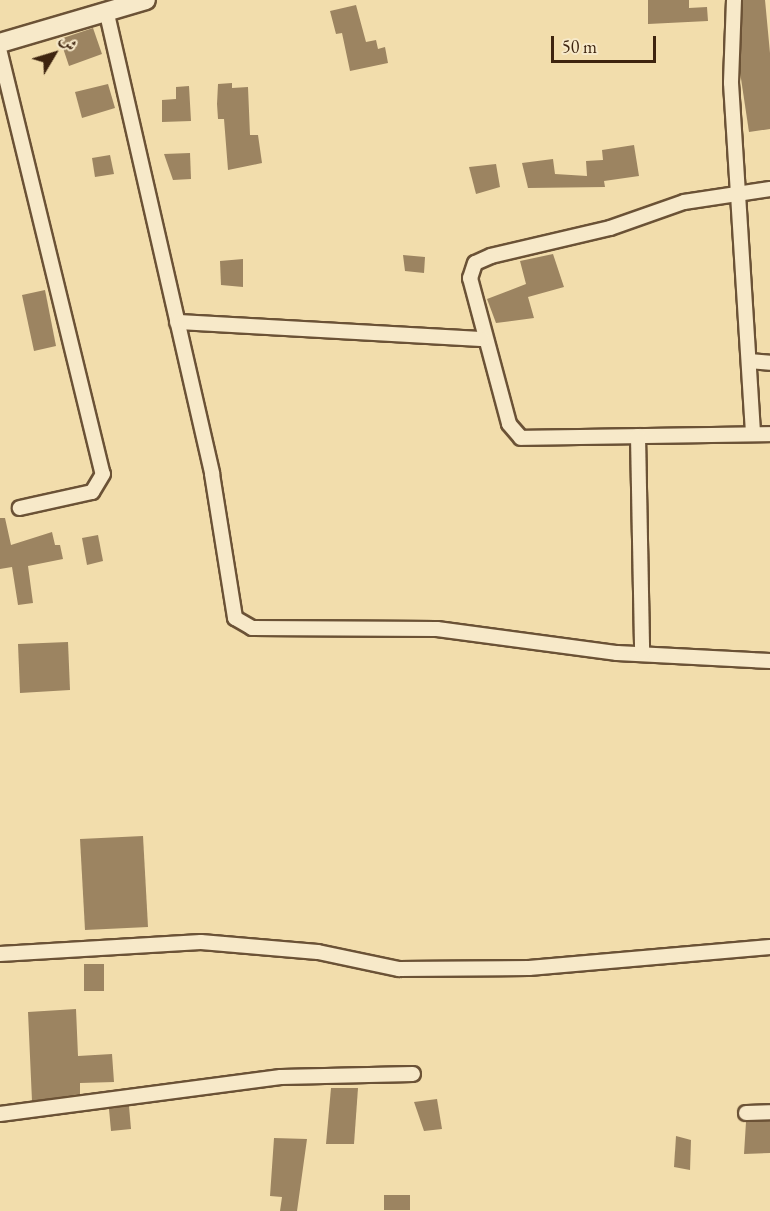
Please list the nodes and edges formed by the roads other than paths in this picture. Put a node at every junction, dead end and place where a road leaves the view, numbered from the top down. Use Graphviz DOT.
graph roads {
  1 [pos="146,0"];
  2 [pos="734,0"];
  3 [pos="107,14"];
  4 [pos="0,44"];
  5 [pos="0,53"];
  6 [pos="770,189"];
  7 [pos="740,194"];
  8 [pos="177,322"];
  9 [pos="483,339"];
  10 [pos="749,361"];
  11 [pos="770,363"];
  12 [pos="753,432"];
  13 [pos="770,434"];
  14 [pos="638,436"];
  15 [pos="20,508"];
  16 [pos="642,654"];
  17 [pos="770,661"];
  18 [pos="770,947"];
  19 [pos="0,954"];
  20 [pos="413,1074"];
  21 [pos="770,1112"];
  22 [pos="746,1113"];
  23 [pos="0,1114"];
  1 -- 3 [label="street"];
  2 -- 7 [label="street"];
  3 -- 4 [label="street"];
  3 -- 8 [label="street"];
  5 -- 15 [label="street"];
  6 -- 7 [label="street"];
  7 -- 9 [label="street"];
  7 -- 10 [label="street"];
  8 -- 9 [label="street"];
  8 -- 16 [label="street"];
  9 -- 14 [label="street"];
  10 -- 11 [label="street"];
  10 -- 12 [label="street"];
  12 -- 13 [label="street"];
  12 -- 14 [label="street"];
  14 -- 16 [label="street"];
  16 -- 17 [label="street"];
  18 -- 19 [label="street"];
  20 -- 23 [label="street"];
  21 -- 22 [label="street"];
}
